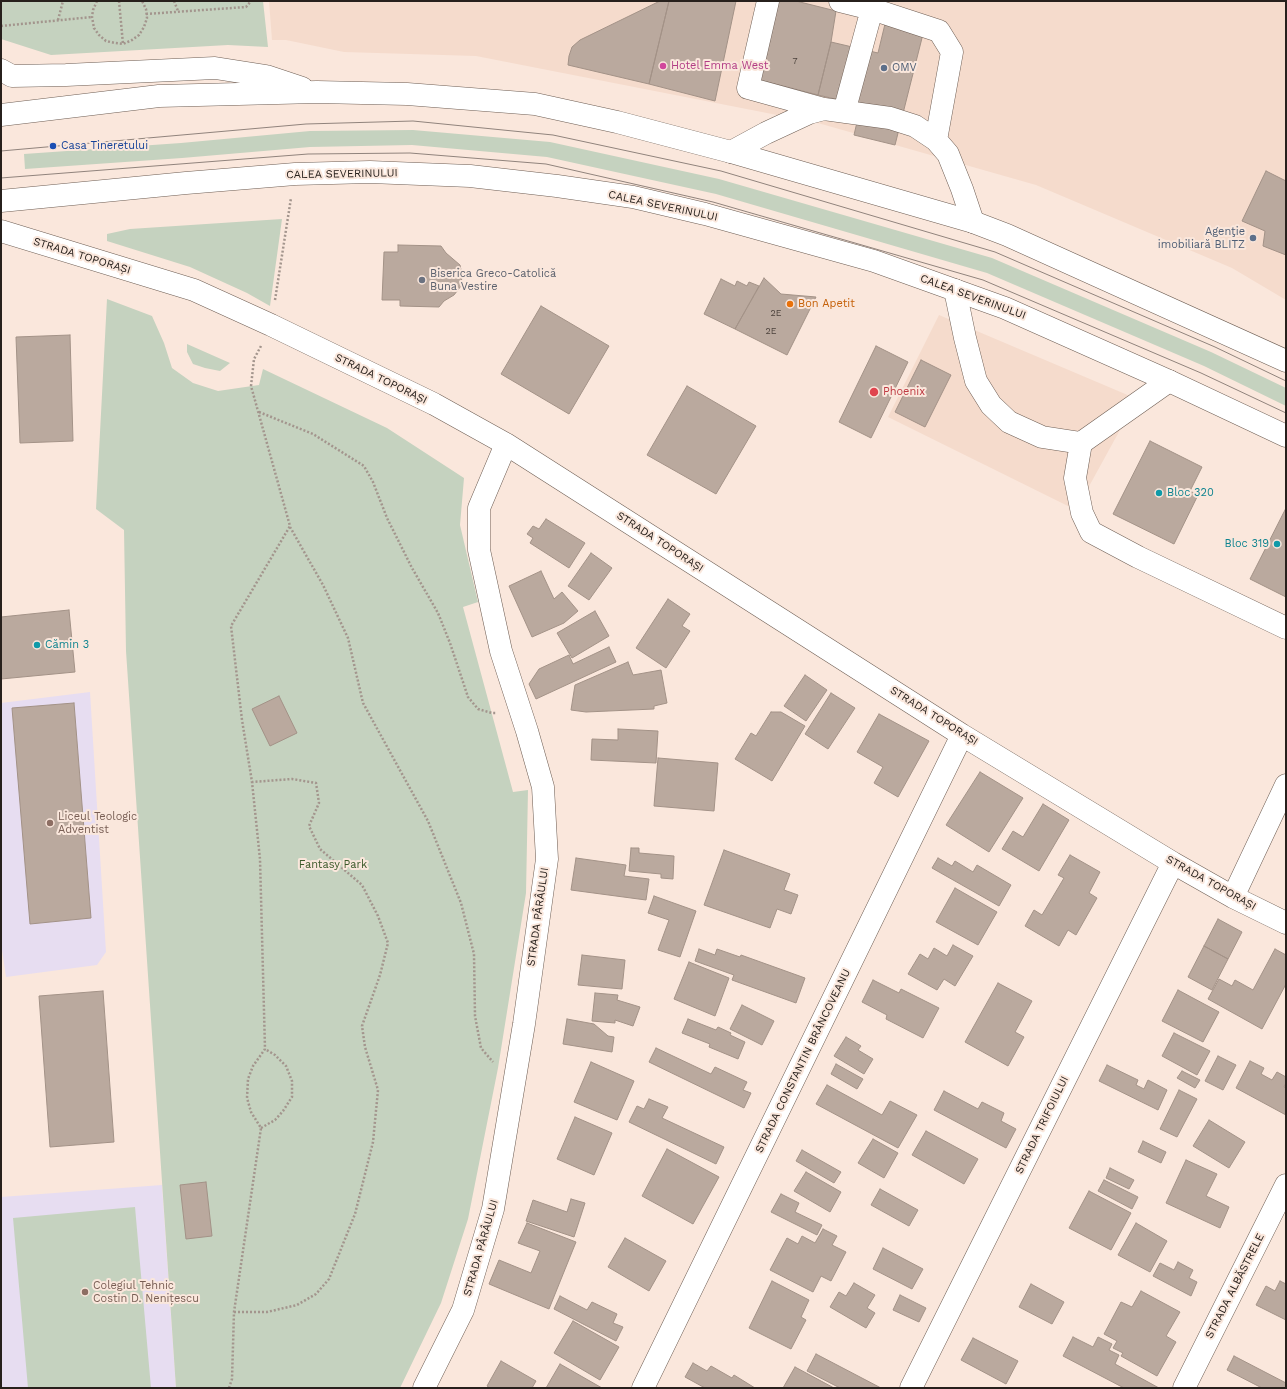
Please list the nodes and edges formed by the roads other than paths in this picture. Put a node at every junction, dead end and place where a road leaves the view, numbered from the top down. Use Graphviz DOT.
graph roads {
  1 [pos="768,1"];
  2 [pos="840,1"];
  3 [pos="872,9"];
  4 [pos="1,70"];
  5 [pos="317,92"];
  6 [pos="834,111"];
  7 [pos="1,115"];
  8 [pos="936,140"];
  9 [pos="730,152"];
  10 [pos="1,201"];
  11 [pos="973,222"];
  12 [pos="1,231"];
  13 [pos="955,290"];
  14 [pos="1286,361"];
  15 [pos="1169,380"];
  16 [pos="1286,436"];
  17 [pos="1081,443"];
  18 [pos="506,444"];
  19 [pos="1286,628"];
  20 [pos="962,735"];
  21 [pos="1286,785"];
  22 [pos="1172,863"];
  23 [pos="1233,897"];
  24 [pos="1286,923"];
  25 [pos="1286,1185"];
  26 [pos="424,1388"];
  27 [pos="643,1388"];
  28 [pos="911,1388"];
  29 [pos="1184,1388"];
  1 -- 6 [label="street"];
  2 -- 3 [label="street"];
  3 -- 6 [label="street"];
  3 -- 8 [label="street"];
  4 -- 5 [label="street"];
  5 -- 7 [label="street"];
  5 -- 9 [label="street"];
  6 -- 8 [label="street"];
  6 -- 9 [label="street"];
  8 -- 11 [label="street"];
  9 -- 11 [label="street"];
  10 -- 13 [label="street, CALEA SEVERINULUI"];
  11 -- 14 [label="street"];
  12 -- 18 [label="street, STRADA TOPORAȘI"];
  13 -- 15 [label="street, CALEA SEVERINULUI"];
  13 -- 17 [label="street"];
  15 -- 16 [label="street, CALEA SEVERINULUI"];
  15 -- 17 [label="street"];
  17 -- 19 [label="street"];
  18 -- 20 [label="street, STRADA TOPORAȘI"];
  18 -- 26 [label="street, STRADA PÂRÂULUI"];
  20 -- 22 [label="street, STRADA TOPORAȘI"];
  20 -- 27 [label="street, STRADA CONSTANTIN BRÂNCOVEANU"];
  21 -- 23 [label="street"];
  22 -- 23 [label="street, STRADA TOPORAȘI"];
  22 -- 28 [label="street, STRADA TRIFOIULUI"];
  23 -- 24 [label="street, STRADA TOPORAȘI"];
  25 -- 29 [label="street, STRADA ALBĂSTRELE"];
}
